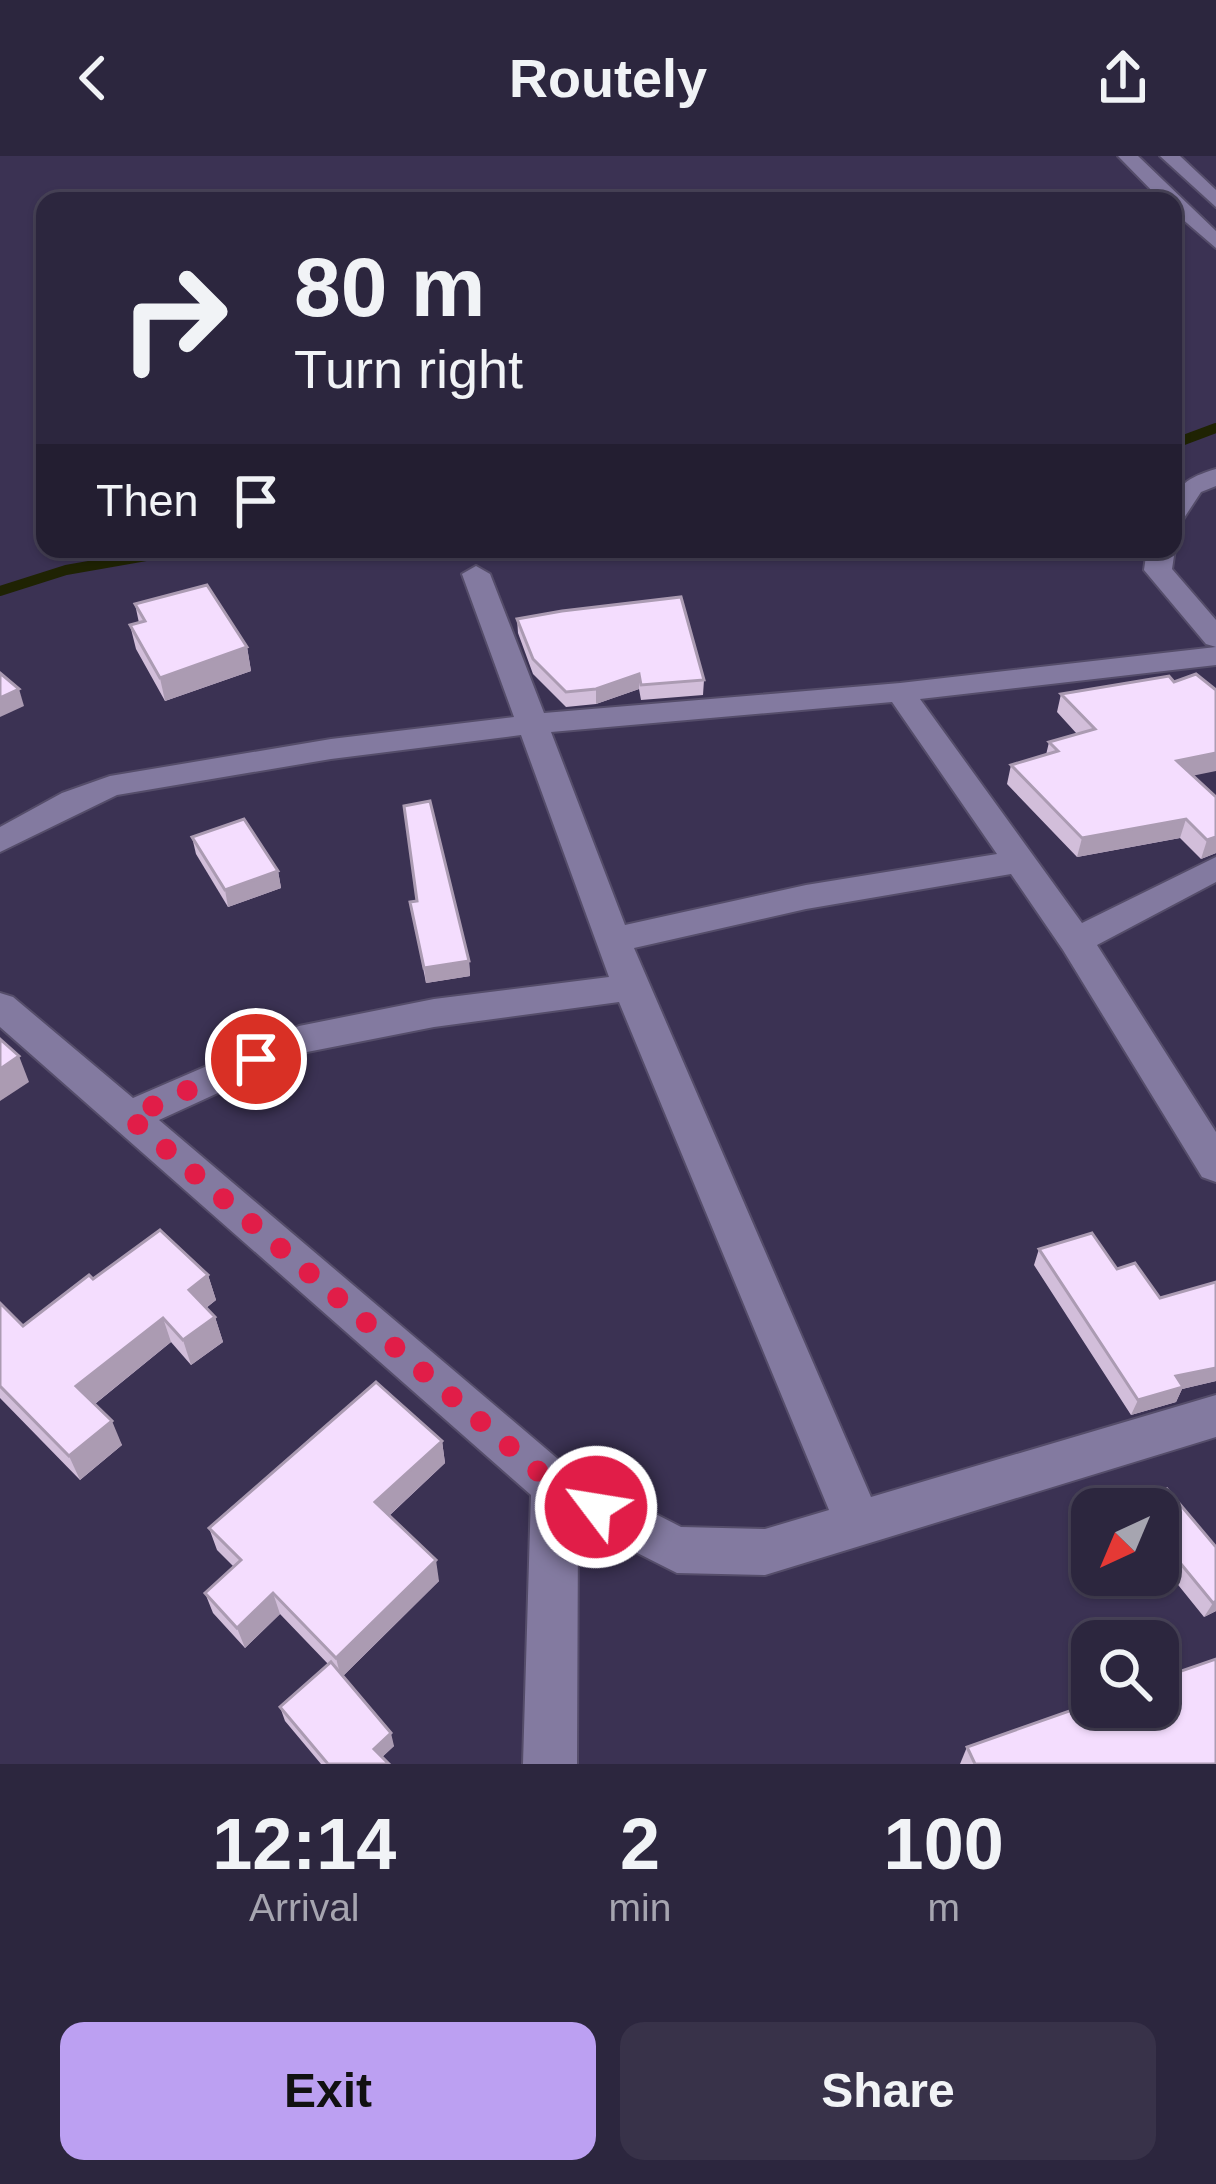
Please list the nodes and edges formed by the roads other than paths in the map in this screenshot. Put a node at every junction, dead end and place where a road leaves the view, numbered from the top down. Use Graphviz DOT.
graph roads {
  1 [pos="1127,156"];
  2 [pos="1169,156"];
  3 [pos="1164,192"];
  4 [pos="1216,201"];
  5 [pos="1182,209"];
  6 [pos="1216,242"];
  7 [pos="1216,477"];
  8 [pos="1182,501"];
  9 [pos="1160,558"];
  10 [pos="476,574"];
  11 [pos="1216,638"];
  12 [pos="1216,656"];
  13 [pos="900,692"];
  14 [pos="530,724"];
  15 [pos="0,841"];
  16 [pos="1018,862"];
  17 [pos="1216,868"];
  18 [pos="613,940"];
  19 [pos="1076,941"];
  20 [pos="631,987"];
  21 [pos="0,1006"];
  22 [pos="129,1117"];
  23 [pos="1216,1166"];
  24 [pos="1216,1416"];
  25 [pos="555,1486"];
  26 [pos="858,1523"];
  27 [pos="550,1764"];
  1 -- 3 [label="street"];
  2 -- 4 [label="street"];
  5 -- 6 [label="street"];
  7 -- 8 [label="street"];
  9 -- 11 [label="street"];
  10 -- 14 [label="street"];
  12 -- 13 [label="street"];
  13 -- 14 [label="street"];
  13 -- 16 [label="street"];
  14 -- 15 [label="street"];
  14 -- 18 [label="street"];
  16 -- 18 [label="street"];
  16 -- 19 [label="street"];
  17 -- 19 [label="street"];
  18 -- 20 [label="street"];
  19 -- 23 [label="street"];
  20 -- 22 [label="street"];
  20 -- 26 [label="street"];
  21 -- 22 [label="street"];
  22 -- 25 [label="street"];
  24 -- 26 [label="street"];
  25 -- 26 [label="street"];
  25 -- 27 [label="street"];
}
